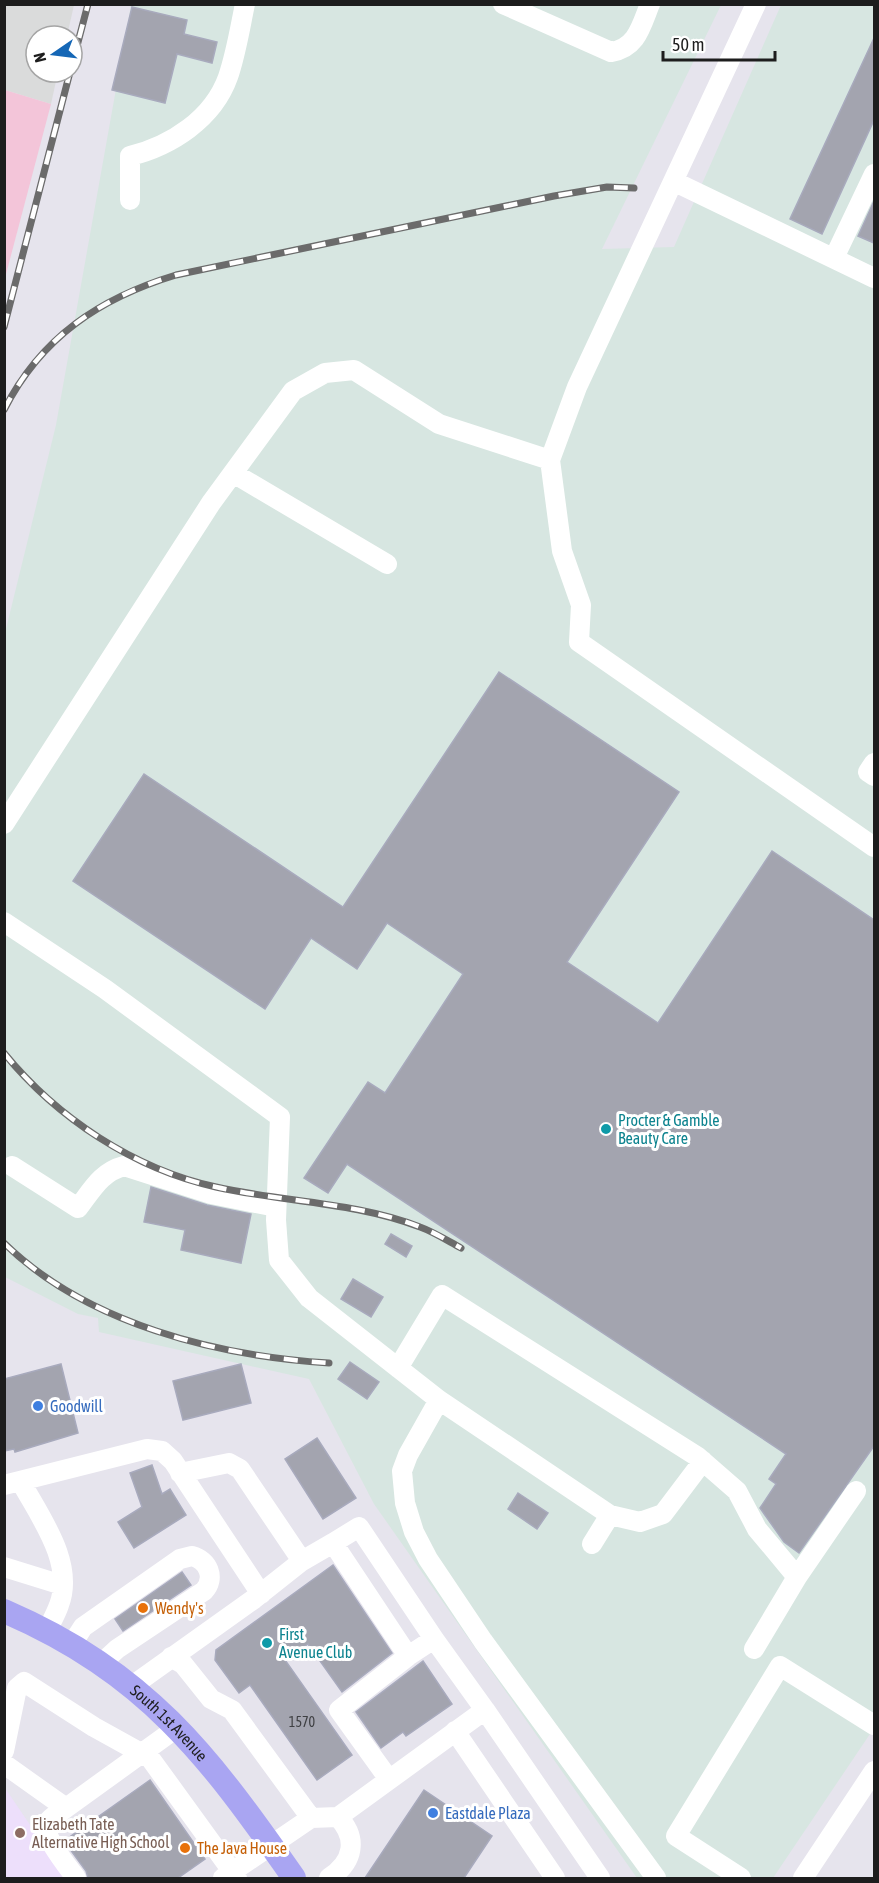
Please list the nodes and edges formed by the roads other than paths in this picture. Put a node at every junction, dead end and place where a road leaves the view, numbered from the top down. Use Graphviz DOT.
graph roads {
  1 [pos="245,4"];
  2 [pos="503,4"];
  3 [pos="650,4"];
  4 [pos="756,4"];
  5 [pos="874,174"];
  6 [pos="675,182"];
  7 [pos="130,200"];
  8 [pos="834,258"];
  9 [pos="874,278"];
  10 [pos="550,460"];
  11 [pos="233,473"];
  12 [pos="387,564"];
  13 [pos="874,762"];
  14 [pos="874,776"];
  15 [pos="4,824"];
  16 [pos="874,847"];
  17 [pos="4,922"];
  18 [pos="12,1166"];
  19 [pos="276,1207"];
  20 [pos="398,1368"];
  21 [pos="439,1400"];
  22 [pos="703,1461"];
  23 [pos="180,1473"];
  24 [pos="13,1484"];
  25 [pos="856,1491"];
  26 [pos="610,1515"];
  27 [pos="333,1543"];
  28 [pos="592,1544"];
  29 [pos="302,1561"];
  30 [pos="4,1567"];
  31 [pos="796,1577"];
  32 [pos="62,1585"];
  33 [pos="261,1594"];
  34 [pos="4,1611"];
  35 [pos="47,1631"];
  36 [pos="434,1639"];
  37 [pos="72,1644"];
  38 [pos="754,1649"];
  39 [pos="408,1656"];
  40 [pos="171,1657"];
  41 [pos="102,1663"];
  42 [pos="132,1686"];
  43 [pos="485,1710"];
  44 [pos="874,1725"];
  45 [pos="178,1727"];
  46 [pos="455,1731"];
  47 [pos="4,1751"];
  48 [pos="145,1753"];
  49 [pos="4,1764"];
  50 [pos="874,1772"];
  51 [pos="388,1778"];
  52 [pos="66,1808"];
  53 [pos="338,1817"];
  54 [pos="311,1818"];
  55 [pos="270,1845"];
  56 [pos="231,1876"];
  57 [pos="76,1878"];
  58 [pos="294,1878"];
  59 [pos="332,1878"];
  60 [pos="555,1878"];
  61 [pos="600,1878"];
  62 [pos="656,1878"];
  63 [pos="741,1878"];
  64 [pos="804,1878"];
  1 -- 7 [label="street"];
  2 -- 3 [label="street"];
  4 -- 6 [label="street"];
  5 -- 8 [label="street"];
  6 -- 8 [label="street"];
  6 -- 10 [label="street"];
  8 -- 9 [label="street"];
  10 -- 11 [label="street"];
  10 -- 16 [label="street"];
  11 -- 12 [label="street"];
  11 -- 15 [label="street"];
  13 -- 14 [label="street"];
  17 -- 19 [label="street"];
  18 -- 19 [label="street"];
  19 -- 20 [label="street"];
  20 -- 21 [label="street"];
  20 -- 22 [label="street"];
  21 -- 26 [label="street"];
  21 -- 62 [label="street"];
  22 -- 26 [label="street"];
  22 -- 31 [label="street"];
  23 -- 24 [label="street"];
  23 -- 29 [label="street"];
  23 -- 33 [label="street"];
  24 -- 32 [label="street"];
  25 -- 31 [label="street"];
  26 -- 28 [label="street"];
  27 -- 29 [label="street"];
  27 -- 36 [label="street"];
  27 -- 39 [label="street"];
  29 -- 33 [label="street"];
  30 -- 32 [label="street"];
  31 -- 38 [label="street"];
  32 -- 35 [label="street"];
  33 -- 40 [label="street"];
  34 -- 35 [label="main road, South 1st Avenue"];
  35 -- 37 [label="main road, South 1st Avenue"];
  36 -- 39 [label="street"];
  36 -- 43 [label="street"];
  37 -- 41 [label="main road, South 1st Avenue"];
  37 -- 41 [label="street"];
  39 -- 51 [label="street"];
  40 -- 42 [label="street"];
  40 -- 54 [label="street"];
  41 -- 42 [label="main road, South 1st Avenue"];
  42 -- 45 [label="main road, South 1st Avenue"];
  43 -- 46 [label="street"];
  43 -- 61 [label="street"];
  44 -- 63 [label="street"];
  45 -- 48 [label="street"];
  45 -- 55 [label="main road, South 1st Avenue"];
  46 -- 51 [label="street"];
  46 -- 60 [label="street"];
  47 -- 48 [label="street"];
  48 -- 52 [label="street"];
  48 -- 56 [label="street"];
  49 -- 52 [label="street"];
  50 -- 64 [label="street"];
  51 -- 53 [label="street"];
  52 -- 57 [label="street"];
  53 -- 54 [label="street"];
  53 -- 59 [label="street"];
  54 -- 55 [label="street"];
  55 -- 56 [label="street"];
  55 -- 58 [label="main road, South 1st Avenue"];
}
